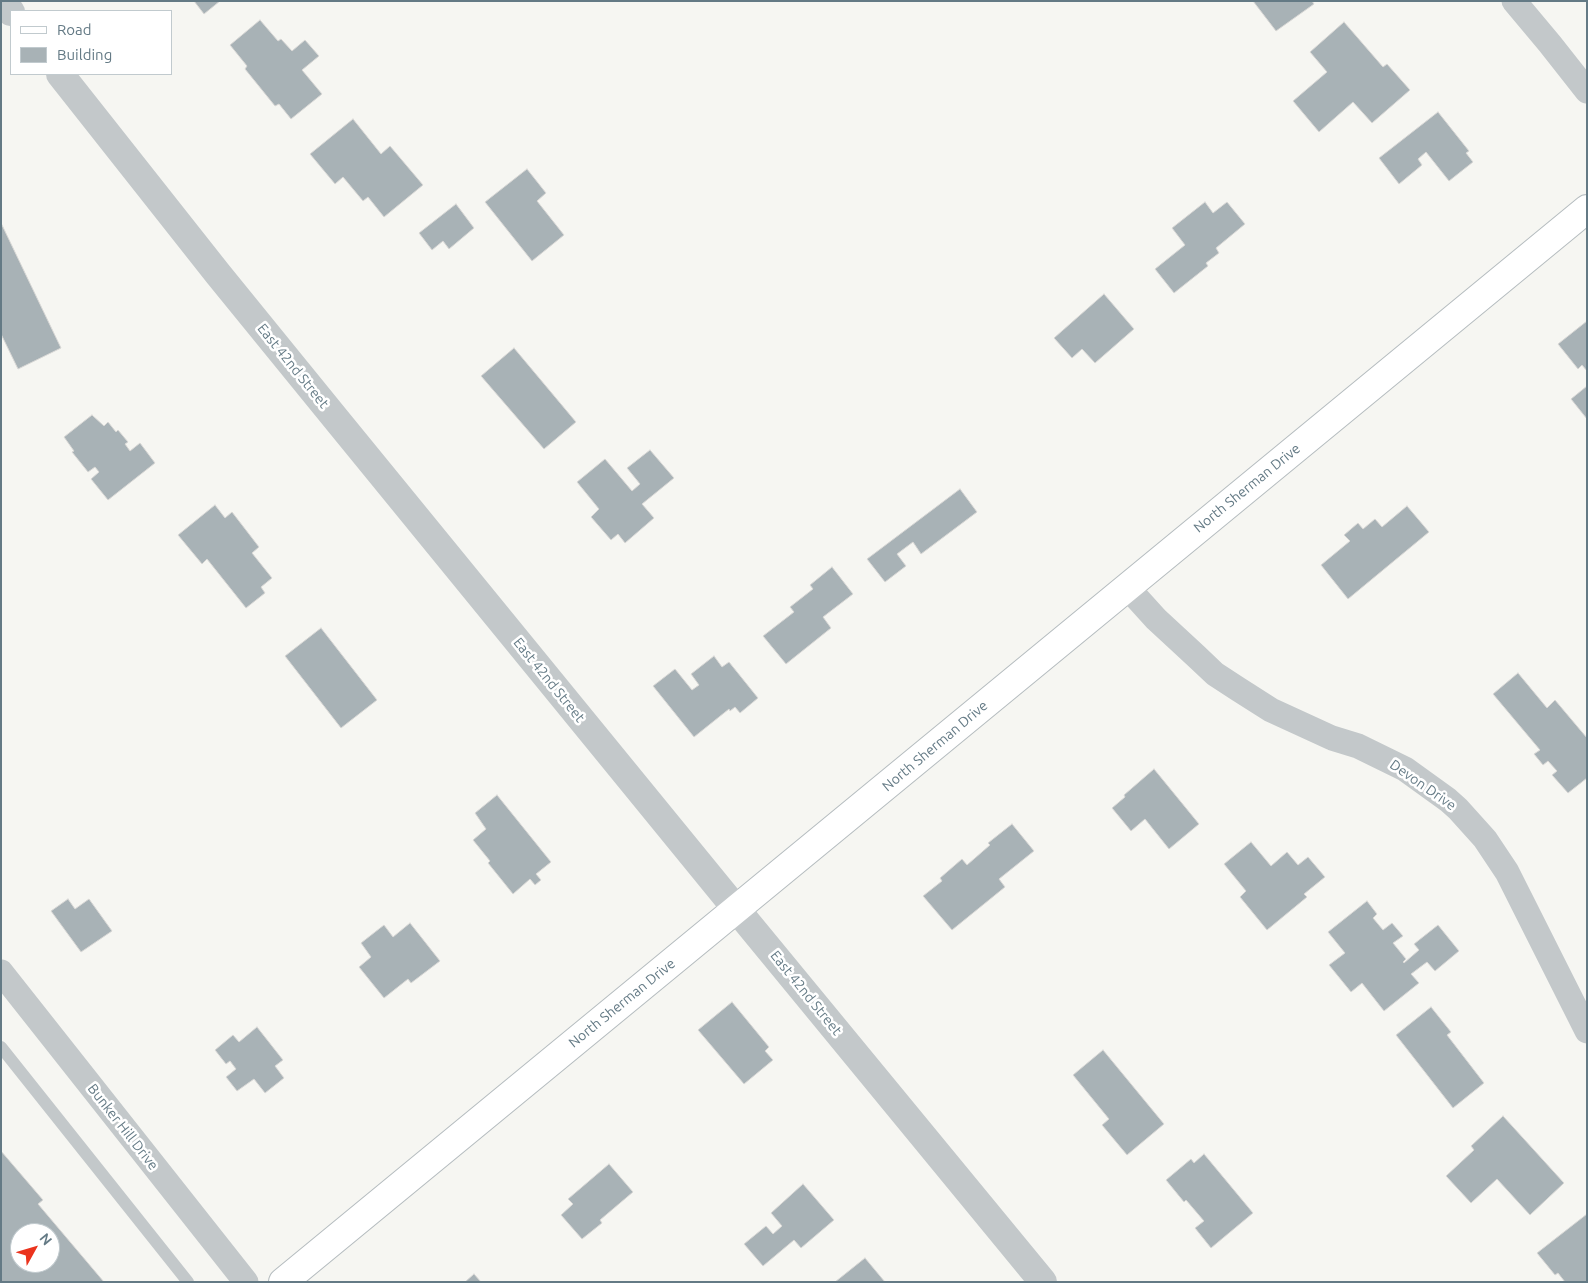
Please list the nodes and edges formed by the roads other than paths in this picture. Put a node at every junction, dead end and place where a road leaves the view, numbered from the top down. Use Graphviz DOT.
graph roads {
  1 [pos="1514,1"];
  2 [pos="61,75"];
  3 [pos="1587,91"];
  4 [pos="1587,209"];
  5 [pos="1128,587"];
  6 [pos="737,910"];
  7 [pos="1,972"];
  8 [pos="1587,1031"];
  9 [pos="1,1048"];
  10 [pos="188,1282"];
  11 [pos="246,1282"];
  12 [pos="283,1282"];
  13 [pos="1043,1282"];
  1 -- 3 [label="street"];
  2 -- 6 [label="street, East 42nd Street"];
  4 -- 5 [label="main road, North Sherman Drive"];
  5 -- 6 [label="main road, North Sherman Drive"];
  5 -- 8 [label="street, Devon Drive"];
  6 -- 12 [label="main road, North Sherman Drive"];
  6 -- 13 [label="street, East 42nd Street"];
  7 -- 11 [label="street, Bunker Hill Drive"];
  9 -- 10 [label="lane"];
}
